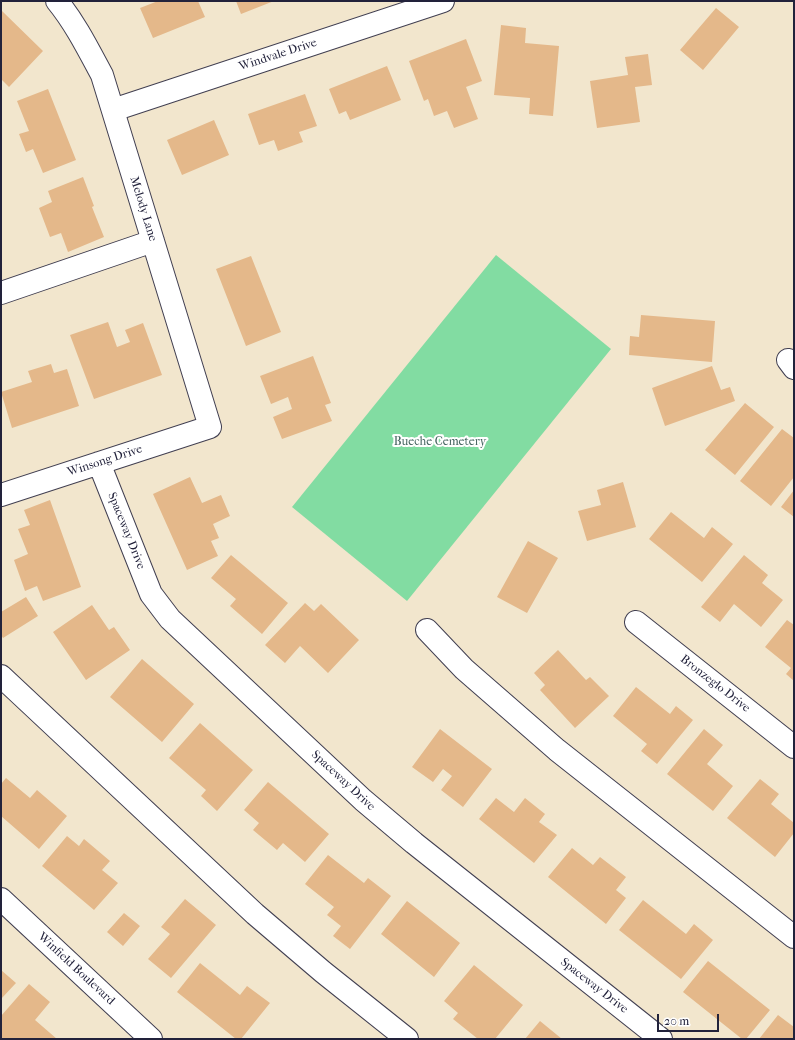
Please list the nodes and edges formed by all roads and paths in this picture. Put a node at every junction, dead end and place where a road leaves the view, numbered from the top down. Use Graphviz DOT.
graph roads {
  1 [pos="57,1"];
  2 [pos="444,1"];
  3 [pos="113,110"];
  4 [pos="153,241"];
  5 [pos="1,293"];
  6 [pos="210,427"];
  7 [pos="99,463"];
  8 [pos="1,495"];
  9 [pos="636,622"];
  10 [pos="427,630"];
  11 [pos="1,676"];
  12 [pos="794,747"];
  13 [pos="1,898"];
  14 [pos="794,937"];
  15 [pos="151,1039"];
  16 [pos="407,1039"];
  17 [pos="661,1039"];
  1 -- 3 [label="street, Melody Lane"];
  2 -- 3 [label="street, Windvale Drive"];
  3 -- 4 [label="street, Melody Lane"];
  4 -- 5 [label="street"];
  4 -- 6 [label="street, Melody Lane"];
  6 -- 7 [label="street, Winsong Drive"];
  7 -- 8 [label="street, Winsong Drive"];
  7 -- 17 [label="street, Spaceway Drive"];
  9 -- 12 [label="street, Bronzeglo Drive"];
  10 -- 14 [label="street"];
  11 -- 16 [label="street"];
  13 -- 15 [label="street, Winfield Boulevard"];
}
